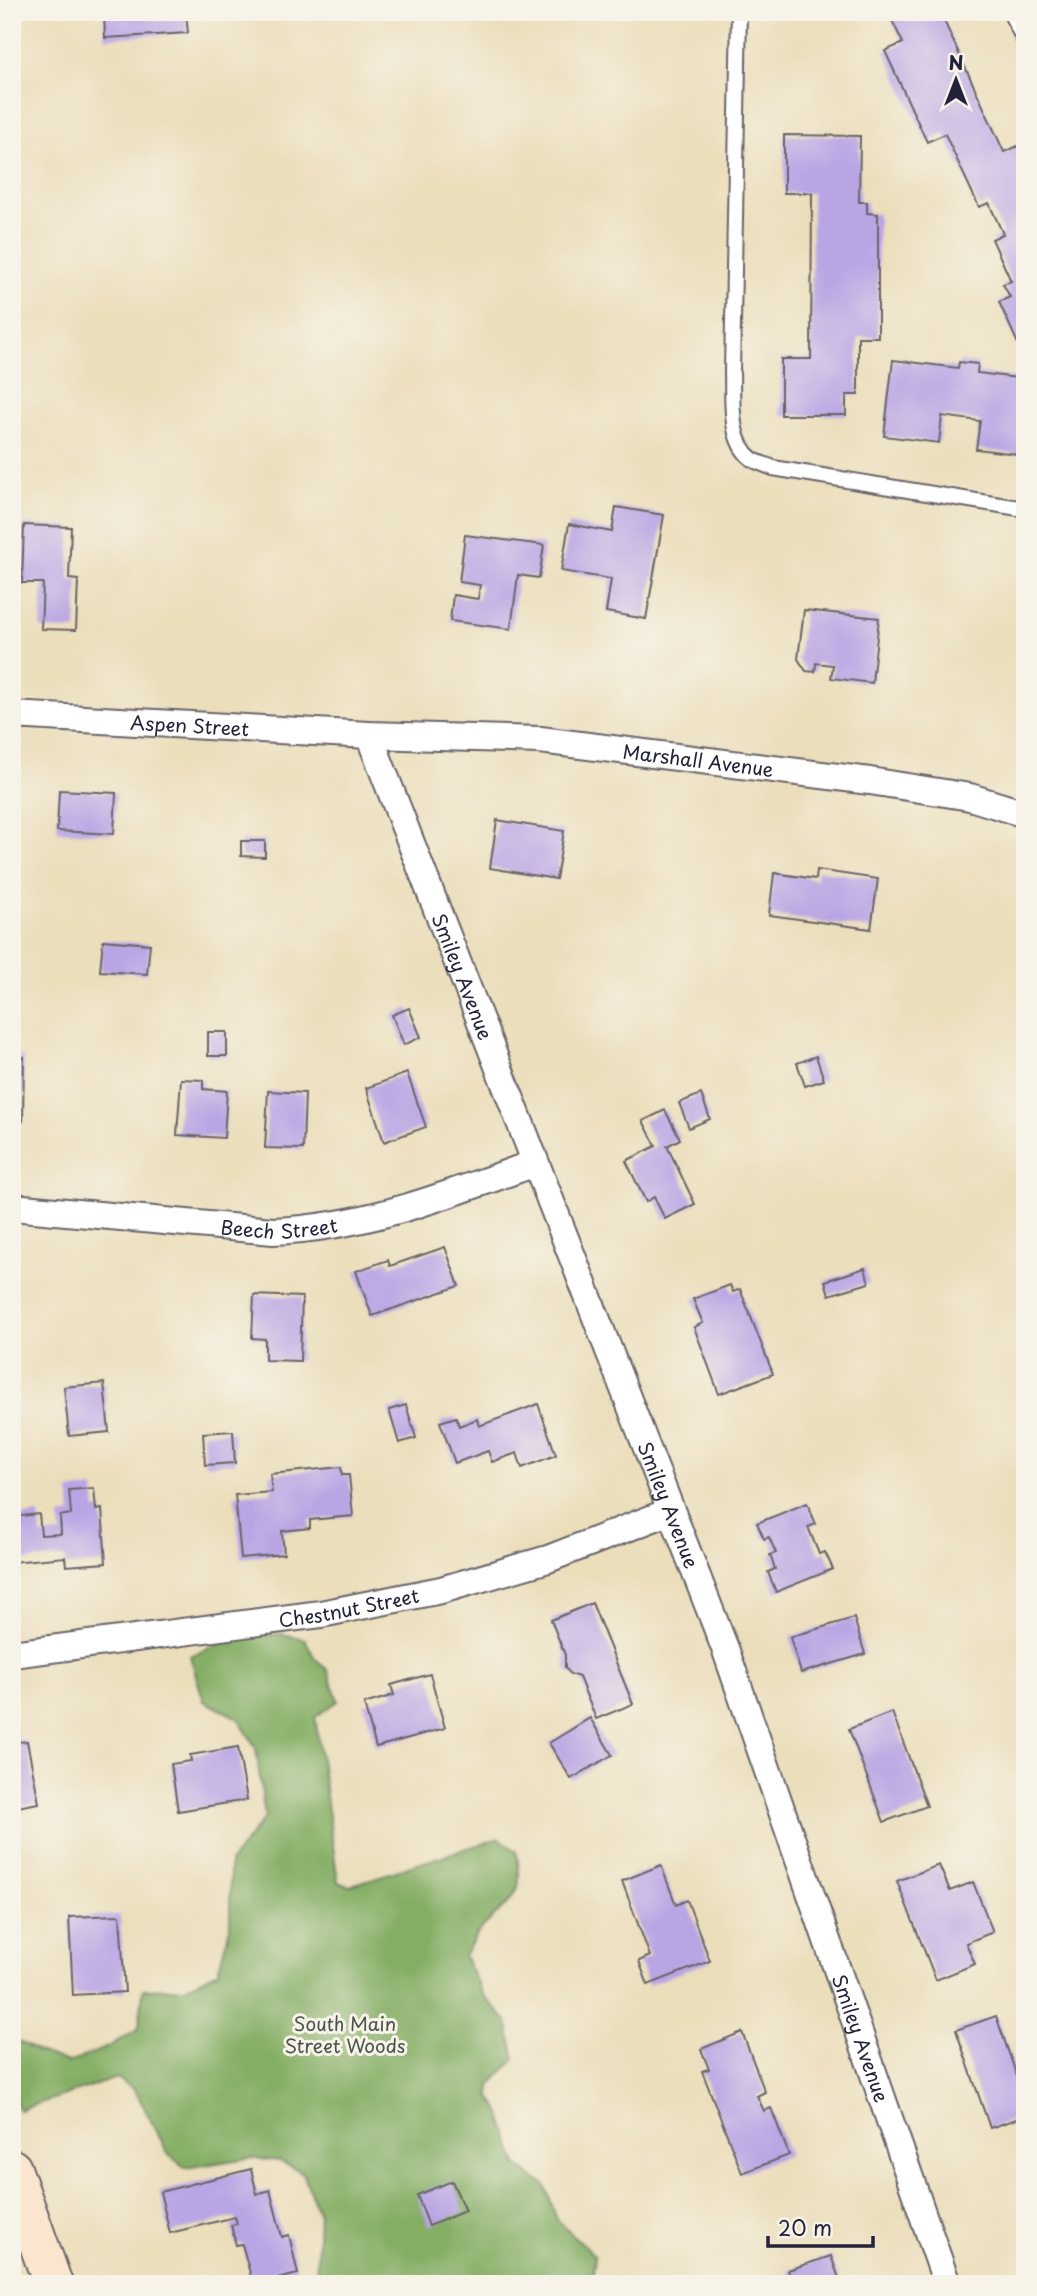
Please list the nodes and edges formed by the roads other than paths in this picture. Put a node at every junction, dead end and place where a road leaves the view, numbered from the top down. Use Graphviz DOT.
graph roads {
  1 [pos="739,12"];
  2 [pos="1010,12"];
  3 [pos="1025,42"];
  4 [pos="1025,509"];
  5 [pos="12,715"];
  6 [pos="369,735"];
  7 [pos="1025,814"];
  8 [pos="536,1163"];
  9 [pos="12,1207"];
  10 [pos="671,1511"];
  11 [pos="12,1654"];
  12 [pos="12,2169"];
  13 [pos="53,2284"];
  14 [pos="947,2284"];
  1 -- 4 [label="lane"];
  2 -- 3 [label="lane"];
  5 -- 6 [label="street, Aspen Street"];
  6 -- 7 [label="street, Marshall Avenue"];
  6 -- 8 [label="street, Smiley Avenue"];
  8 -- 9 [label="street, Beech Street"];
  8 -- 10 [label="street, Smiley Avenue"];
  10 -- 11 [label="street, Chestnut Street"];
  10 -- 14 [label="street, Smiley Avenue"];
  12 -- 13 [label="main road"];
}
